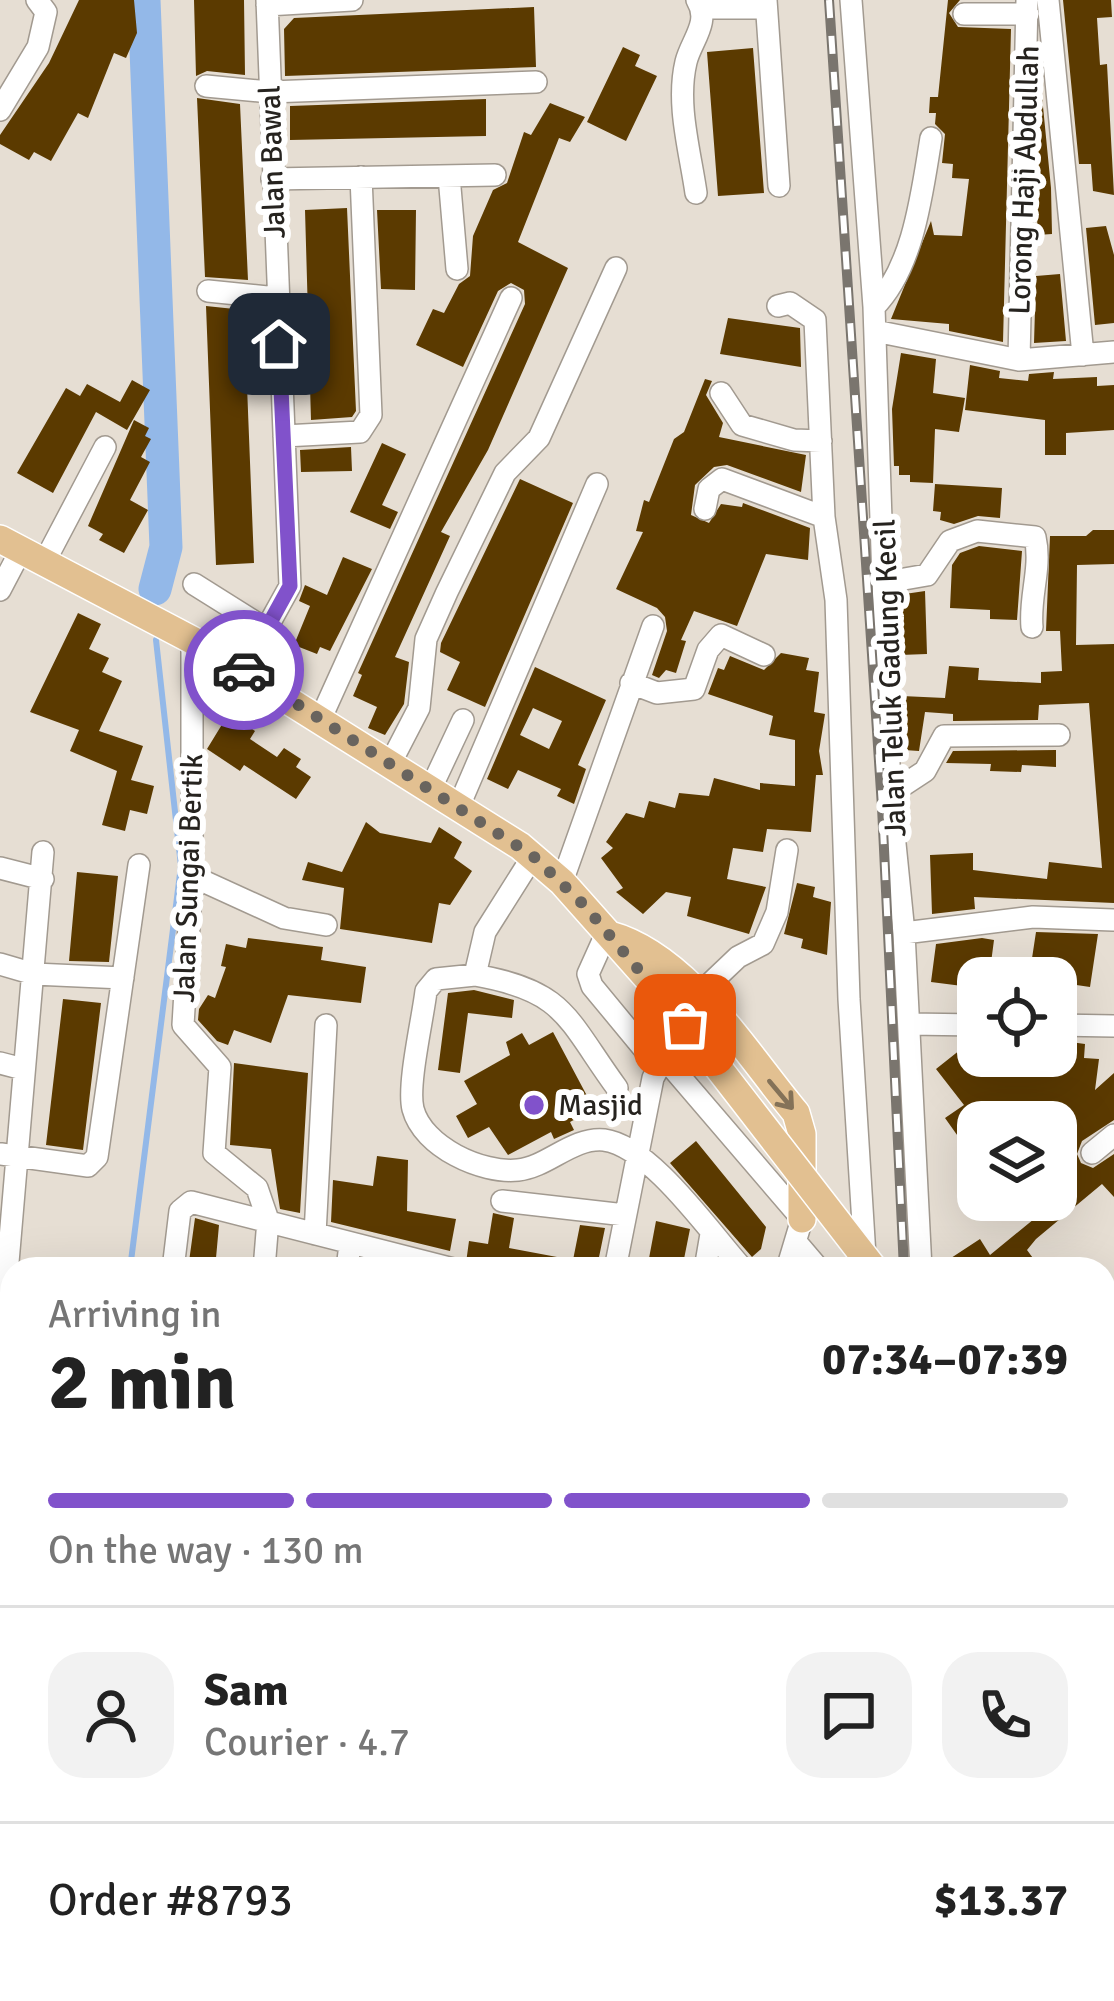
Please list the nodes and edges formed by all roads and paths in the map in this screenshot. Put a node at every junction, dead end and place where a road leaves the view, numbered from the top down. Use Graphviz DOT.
graph roads {
  1 [pos="37,0"];
  2 [pos="352,0"];
  3 [pos="851,0"];
  4 [pos="1048,0"];
  5 [pos="267,3"];
  6 [pos="700,4"];
  7 [pos="766,4"];
  8 [pos="1028,7"];
  9 [pos="964,14"];
  10 [pos="536,82"];
  11 [pos="8,86"];
  12 [pos="206,86"];
  13 [pos="270,92"];
  14 [pos="0,110"];
  15 [pos="931,138"];
  16 [pos="449,176"];
  17 [pos="494,176"];
  18 [pos="362,177"];
  19 [pos="272,179"];
  20 [pos="779,186"];
  21 [pos="696,193"];
  22 [pos="616,268"];
  23 [pos="457,269"];
  24 [pos="208,291"];
  25 [pos="277,298"];
  26 [pos="511,298"];
  27 [pos="778,305"];
  28 [pos="874,307"];
  29 [pos="875,331"];
  30 [pos="1114,352"];
  31 [pos="1083,355"];
  32 [pos="1018,360"];
  33 [pos="721,393"];
  34 [pos="284,436"];
  35 [pos="821,441"];
  36 [pos="106,447"];
  37 [pos="598,484"];
  38 [pos="705,509"];
  39 [pos="824,517"];
  40 [pos="23,548"];
  41 [pos="887,582"];
  42 [pos="194,584"];
  43 [pos="0,590"];
  44 [pos="653,626"];
  45 [pos="1032,627"];
  46 [pos="269,631"];
  47 [pos="192,640"];
  48 [pos="764,655"];
  49 [pos="243,671"];
  50 [pos="631,683"];
  51 [pos="320,720"];
  52 [pos="463,720"];
  53 [pos="1059,735"];
  54 [pos="390,764"];
  55 [pos="431,788"];
  56 [pos="890,794"];
  57 [pos="459,806"];
  58 [pos="787,850"];
  59 [pos="43,852"];
  60 [pos="533,856"];
  61 [pos="140,865"];
  62 [pos="0,868"];
  63 [pos="192,875"];
  64 [pos="43,879"];
  65 [pos="562,882"];
  66 [pos="1113,920"];
  67 [pos="326,925"];
  68 [pos="904,933"];
  69 [pos="606,934"];
  70 [pos="0,964"];
  71 [pos="34,974"];
  72 [pos="475,976"];
  73 [pos="123,978"];
  74 [pos="697,996"];
  75 [pos="909,1024"];
  76 [pos="326,1025"];
  77 [pos="957,1025"];
  78 [pos="1077,1025"];
  79 [pos="1114,1026"];
  80 [pos="0,1063"];
  81 [pos="659,1067"];
  82 [pos="23,1070"];
  83 [pos="617,1088"];
  84 [pos="1114,1135"];
  85 [pos="637,1152"];
  86 [pos="1092,1154"];
  87 [pos="7,1155"];
  88 [pos="502,1201"];
  89 [pos="625,1215"];
  90 [pos="268,1220"];
  91 [pos="799,1231"];
  92 [pos="315,1234"];
  93 [pos="711,1234"];
  94 [pos="350,1244"];
  95 [pos="3,1257"];
  96 [pos="174,1257"];
  97 [pos="265,1257"];
  98 [pos="348,1257"];
  99 [pos="402,1257"];
  100 [pos="617,1257"];
  101 [pos="707,1257"];
  102 [pos="731,1257"];
  103 [pos="791,1257"];
  104 [pos="813,1257"];
  105 [pos="861,1257"];
  106 [pos="869,1257"];
  107 [pos="921,1257"];
  1 -- 11 [label="street"];
  2 -- 5 [label="street"];
  3 -- 28 [label="street, Jalan Teluk Gadung Kecil"];
  4 -- 31 [label="street"];
  5 -- 13 [label="street, Jalan Bawal"];
  6 -- 7 [label="street"];
  6 -- 21 [label="street"];
  7 -- 20 [label="street"];
  8 -- 9 [label="street"];
  8 -- 32 [label="street, Lorong Haji Abdullah"];
  10 -- 13 [label="street"];
  11 -- 14 [label="street"];
  12 -- 13 [label="street"];
  13 -- 19 [label="street, Jalan Bawal"];
  15 -- 28 [label="street"];
  16 -- 17 [label="street"];
  16 -- 18 [label="street"];
  16 -- 23 [label="street"];
  18 -- 19 [label="street"];
  18 -- 34 [label="street"];
  19 -- 25 [label="street, Jalan Bawal"];
  22 -- 54 [label="street"];
  24 -- 25 [label="street"];
  25 -- 34 [label="street, Jalan Bawal"];
  26 -- 51 [label="street"];
  27 -- 35 [label="street"];
  28 -- 29 [label="street, Jalan Teluk Gadung Kecil"];
  29 -- 32 [label="street"];
  29 -- 41 [label="street, Jalan Teluk Gadung Kecil"];
  30 -- 31 [label="street"];
  31 -- 32 [label="street"];
  33 -- 35 [label="street"];
  34 -- 46 [label="street, Jalan Bawal"];
  35 -- 39 [label="street"];
  36 -- 40 [label="street"];
  37 -- 57 [label="street"];
  38 -- 39 [label="street"];
  39 -- 106 [label="street"];
  40 -- 43 [label="street"];
  40 -- 47 [label="main road"];
  41 -- 45 [label="street"];
  41 -- 56 [label="street, Jalan Teluk Gadung Kecil"];
  42 -- 46 [label="street"];
  44 -- 50 [label="street"];
  46 -- 49 [label="street, Jalan Bawal"];
  47 -- 49 [label="main road"];
  47 -- 63 [label="street, Jalan Sungai Bertik"];
  48 -- 50 [label="street"];
  49 -- 51 [label="main road"];
  50 -- 65 [label="street"];
  51 -- 54 [label="main road"];
  52 -- 55 [label="street"];
  53 -- 56 [label="street"];
  54 -- 55 [label="main road"];
  55 -- 57 [label="main road"];
  56 -- 68 [label="street, Jalan Teluk Gadung Kecil"];
  57 -- 60 [label="main road"];
  58 -- 74 [label="street"];
  59 -- 64 [label="street"];
  60 -- 65 [label="main road"];
  60 -- 72 [label="street"];
  61 -- 73 [label="street"];
  62 -- 64 [label="street"];
  63 -- 67 [label="street"];
  63 -- 90 [label="street, Jalan Sungai Bertik"];
  64 -- 71 [label="street"];
  65 -- 69 [label="main road"];
  66 -- 68 [label="street"];
  68 -- 75 [label="street, Jalan Teluk Gadung Kecil"];
  69 -- 74 [label="main road"];
  69 -- 81 [label="street"];
  69 -- 105 [label="main road, bridge"];
  70 -- 71 [label="street"];
  71 -- 73 [label="street"];
  71 -- 82 [label="street"];
  72 -- 83 [label="street"];
  72 -- 85 [label="street"];
  73 -- 87 [label="street"];
  74 -- 91 [label="main road, one-way"];
  75 -- 77 [label="street"];
  75 -- 107 [label="street, Jalan Teluk Gadung Kecil"];
  76 -- 92 [label="street"];
  78 -- 79 [label="street"];
  80 -- 82 [label="street"];
  81 -- 85 [label="street"];
  81 -- 91 [label="street"];
  82 -- 87 [label="street"];
  84 -- 86 [label="street"];
  85 -- 89 [label="street"];
  85 -- 93 [label="street"];
  87 -- 95 [label="street"];
  88 -- 89 [label="street"];
  89 -- 100 [label="street"];
  90 -- 92 [label="street"];
  90 -- 96 [label="street"];
  90 -- 97 [label="street"];
  91 -- 103 [label="street"];
  91 -- 104 [label="street"];
  92 -- 94 [label="street"];
  93 -- 101 [label="street"];
  93 -- 102 [label="street"];
  94 -- 98 [label="street"];
  94 -- 99 [label="street"];
}
